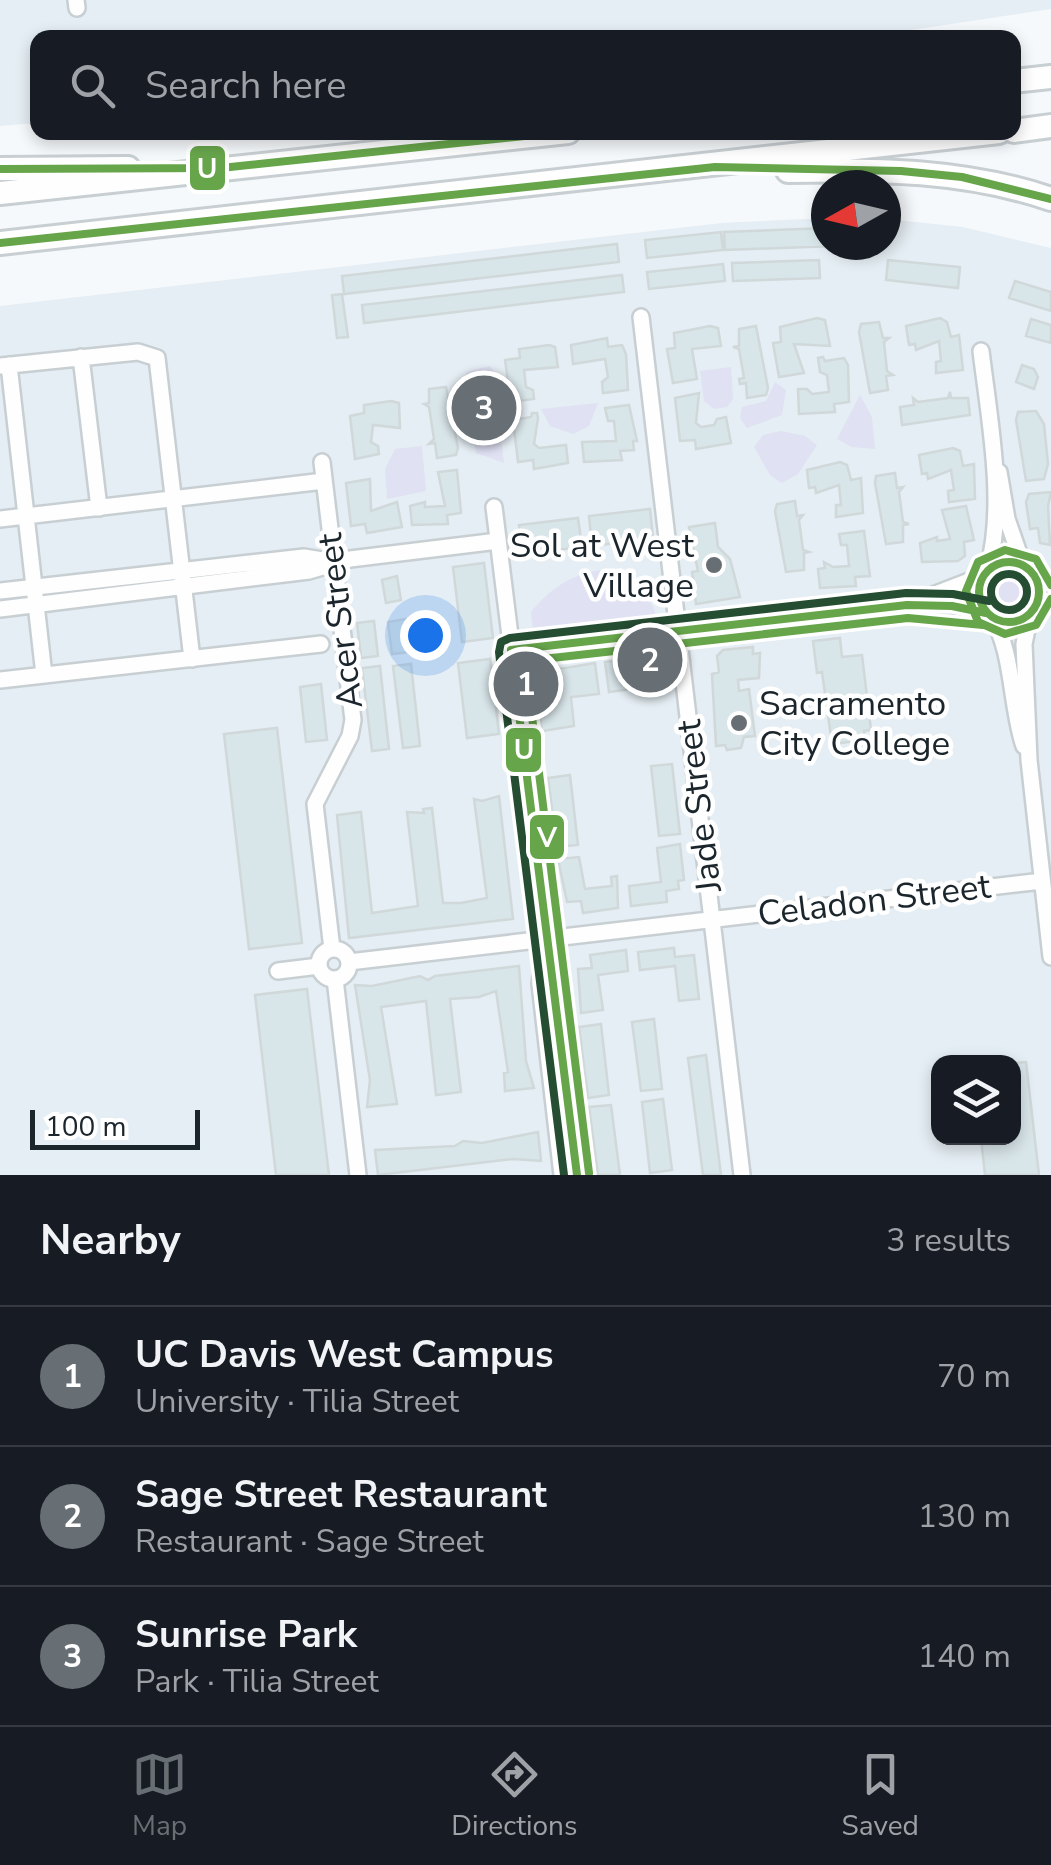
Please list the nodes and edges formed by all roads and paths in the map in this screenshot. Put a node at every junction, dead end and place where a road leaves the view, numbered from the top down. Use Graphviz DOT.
graph roads {
  1 [pos="1051,77"];
  2 [pos="1021,80"];
  3 [pos="1051,126"];
  4 [pos="1021,130"];
  5 [pos="491,140"];
  6 [pos="933,140"];
  7 [pos="715,166"];
  8 [pos="0,168"];
  9 [pos="221,168"];
  10 [pos="0,193"];
  11 [pos="1051,198"];
  12 [pos="71,237"];
  13 [pos="0,244"];
  14 [pos="0,256"];
  15 [pos="641,318"];
  16 [pos="981,350"];
  17 [pos="81,357"];
  18 [pos="4,365"];
  19 [pos="993,454"];
  20 [pos="322,462"];
  21 [pos="324,481"];
  22 [pos="175,500"];
  23 [pos="494,507"];
  24 [pos="99,508"];
  25 [pos="26,516"];
  26 [pos="0,519"];
  27 [pos="498,541"];
  28 [pos="334,562"];
  29 [pos="1026,567"];
  30 [pos="985,572"];
  31 [pos="1051,576"];
  32 [pos="184,578"];
  33 [pos="0,591"];
  34 [pos="35,596"];
  35 [pos="907,605"];
  36 [pos="1039,607"];
  37 [pos="0,609"];
  38 [pos="989,615"];
  39 [pos="678,630"];
  40 [pos="321,644"];
  41 [pos="511,650"];
  42 [pos="192,659"];
  43 [pos="44,675"];
  44 [pos="0,680"];
  45 [pos="1028,760"];
  46 [pos="1042,881"];
  47 [pos="712,919"];
  48 [pos="545,938"];
  49 [pos="332,949"];
  50 [pos="1051,957"];
  51 [pos="348,962"];
  52 [pos="319,966"];
  53 [pos="278,971"];
  54 [pos="335,979"];
  55 [pos="358,1175"];
  56 [pos="562,1175"];
  57 [pos="576,1175"];
  58 [pos="742,1175"];
  1 -- 2 [label="highway"];
  3 -- 4 [label="highway"];
  5 -- 9 [label="highway"];
  6 -- 7 [label="highway"];
  7 -- 11 [label="highway"];
  7 -- 12 [label="highway"];
  8 -- 9 [label="highway"];
  9 -- 10 [label="highway"];
  12 -- 13 [label="highway"];
  12 -- 14 [label="highway"];
  15 -- 39 [label="street, Jade Street"];
  16 -- 19 [label="street"];
  17 -- 18 [label="street"];
  17 -- 22 [label="street"];
  17 -- 24 [label="street"];
  18 -- 25 [label="street"];
  19 -- 29 [label="street"];
  19 -- 30 [label="street"];
  20 -- 21 [label="street, Acer Street"];
  21 -- 22 [label="street"];
  21 -- 28 [label="street, Acer Street"];
  22 -- 24 [label="street"];
  22 -- 32 [label="street"];
  23 -- 27 [label="street"];
  24 -- 25 [label="street"];
  25 -- 26 [label="street"];
  25 -- 34 [label="street"];
  27 -- 28 [label="street"];
  27 -- 41 [label="street"];
  28 -- 32 [label="street"];
  28 -- 49 [label="street, Acer Street"];
  29 -- 30 [label="street"];
  29 -- 31 [label="street"];
  29 -- 36 [label="street"];
  30 -- 35 [label="street"];
  30 -- 38 [label="street"];
  32 -- 34 [label="street"];
  32 -- 42 [label="street"];
  33 -- 34 [label="street"];
  34 -- 37 [label="street"];
  34 -- 43 [label="street"];
  35 -- 38 [label="street"];
  35 -- 39 [label="street"];
  36 -- 38 [label="street"];
  36 -- 45 [label="street"];
  38 -- 45 [label="street"];
  39 -- 41 [label="street"];
  39 -- 47 [label="street, Jade Street"];
  40 -- 42 [label="street"];
  41 -- 48 [label="street"];
  42 -- 43 [label="street"];
  43 -- 44 [label="street"];
  45 -- 46 [label="street"];
  46 -- 47 [label="street, Celadon Street"];
  46 -- 50 [label="street"];
  47 -- 48 [label="street, Celadon Street"];
  47 -- 58 [label="street, Jade Street"];
  48 -- 51 [label="street, Celadon Street"];
  48 -- 56 [label="street"];
  48 -- 57 [label="street"];
  49 -- 51 [label="street"];
  49 -- 52 [label="street"];
  51 -- 54 [label="street"];
  52 -- 53 [label="street"];
  52 -- 54 [label="street"];
  54 -- 55 [label="street"];
}
